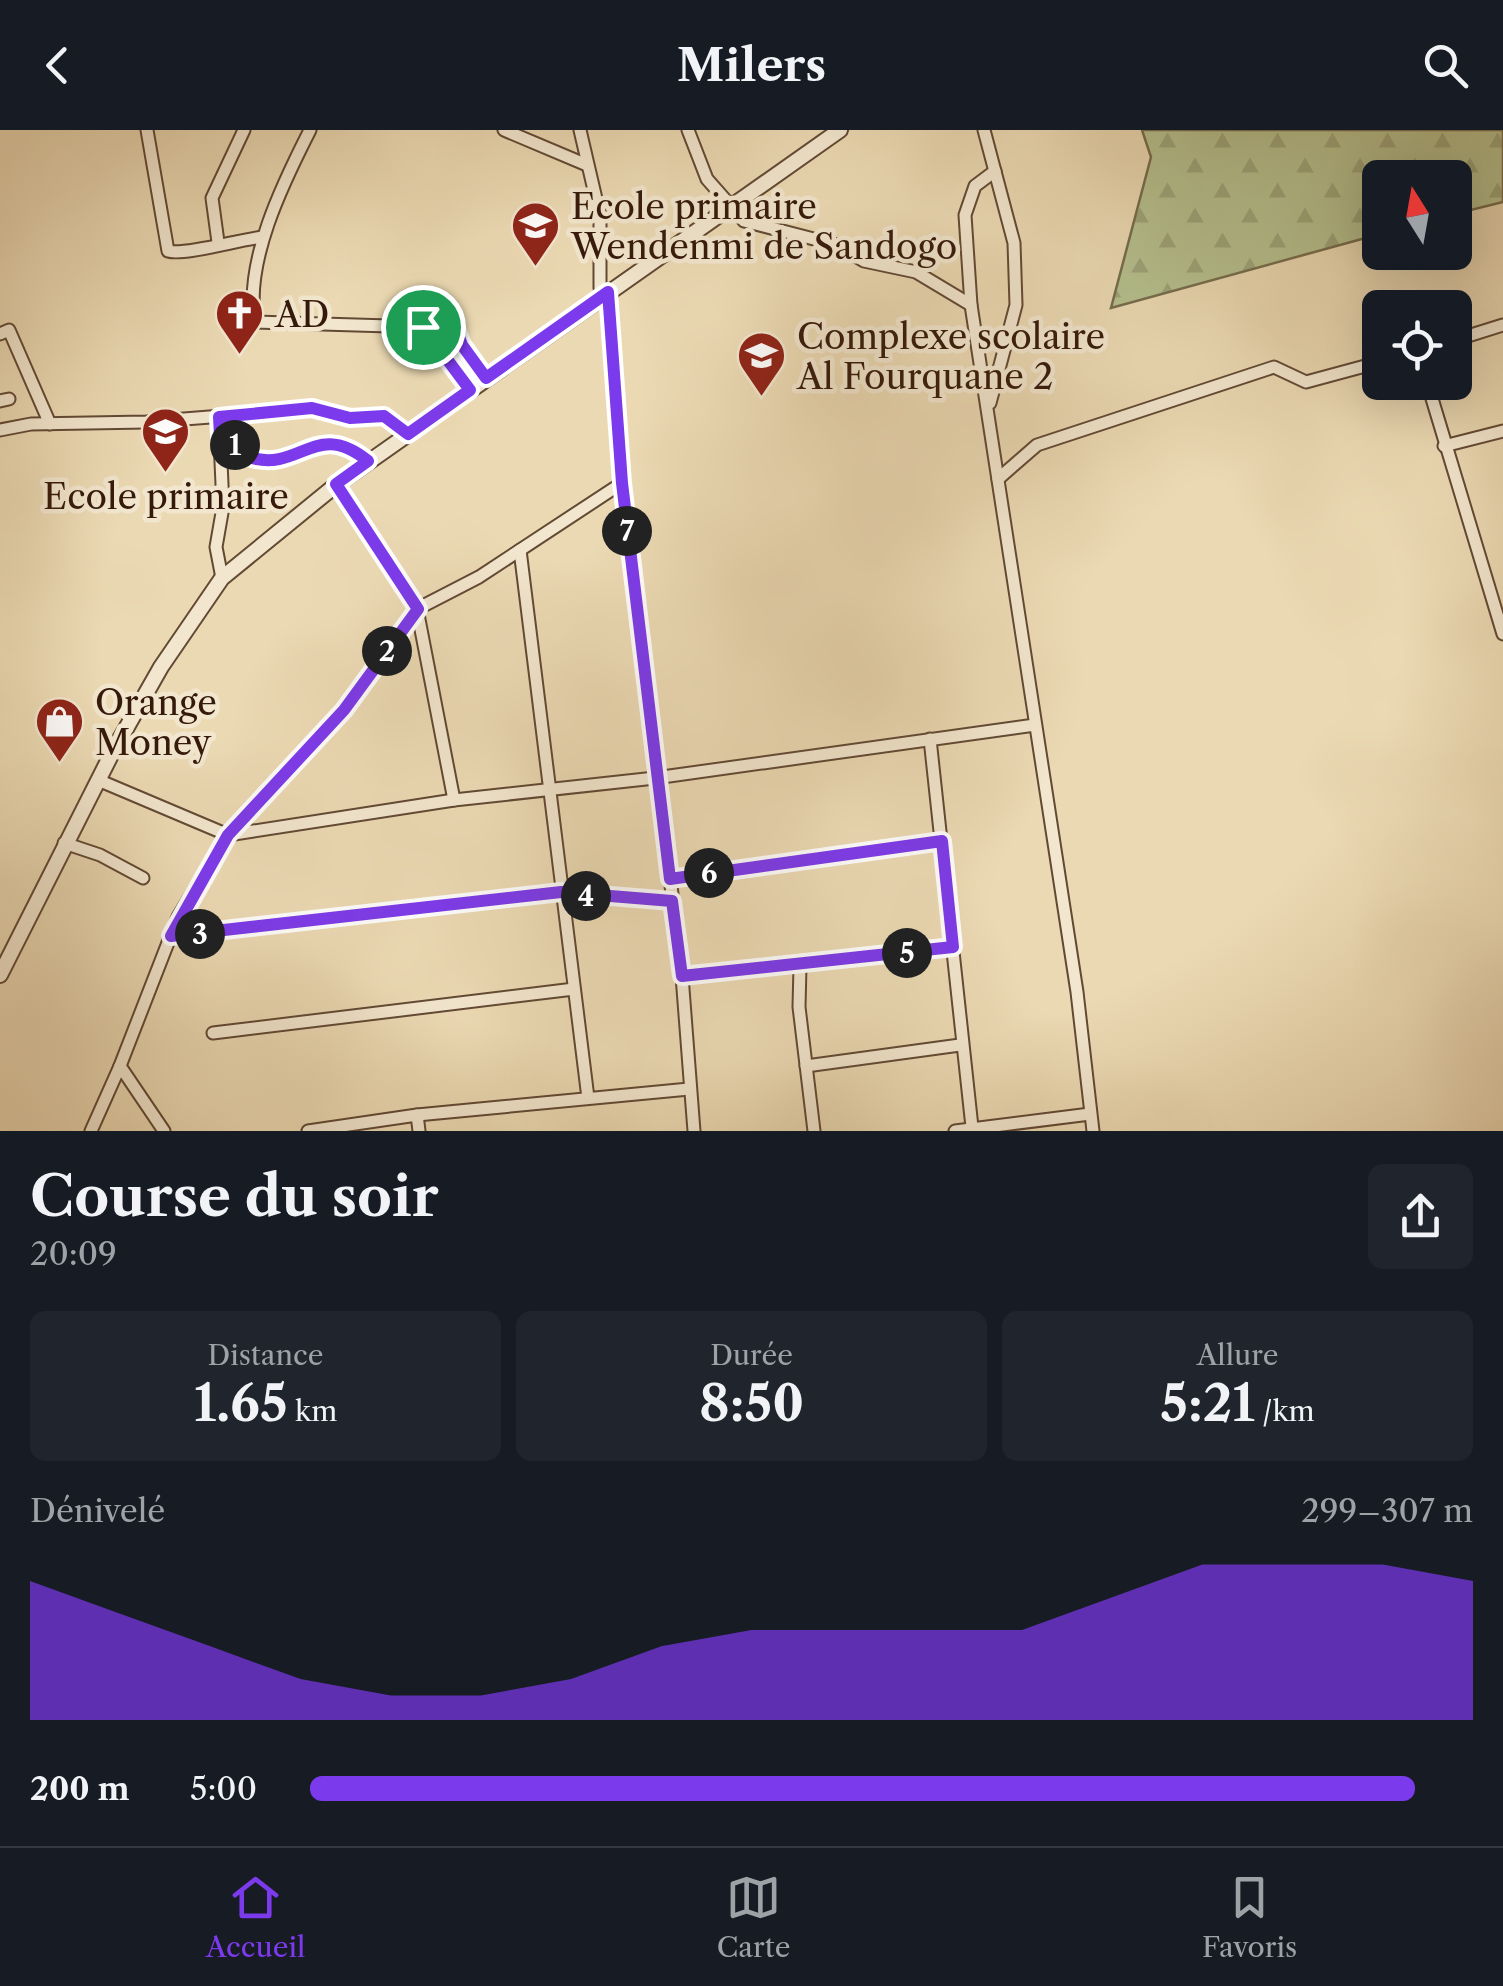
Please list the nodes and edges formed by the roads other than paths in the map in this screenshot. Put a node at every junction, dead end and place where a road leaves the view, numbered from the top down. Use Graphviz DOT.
graph roads {
  1 [pos="148,130"];
  2 [pos="244,130"];
  3 [pos="310,130"];
  4 [pos="504,130"];
  5 [pos="580,130"];
  6 [pos="688,130"];
  7 [pos="840,130"];
  8 [pos="984,130"];
  9 [pos="587,165"];
  10 [pos="995,171"];
  11 [pos="730,210"];
  12 [pos="263,237"];
  13 [pos="218,242"];
  14 [pos="608,292"];
  15 [pos="971,305"];
  16 [pos="1503,325"];
  17 [pos="423,327"];
  18 [pos="0,334"];
  19 [pos="1472,335"];
  20 [pos="1362,367"];
  21 [pos="486,378"];
  22 [pos="470,390"];
  23 [pos="1432,400"];
  24 [pos="988,412"];
  25 [pos="219,417"];
  26 [pos="50,424"];
  27 [pos="0,430"];
  28 [pos="1503,431"];
  29 [pos="408,434"];
  30 [pos="220,436"];
  31 [pos="1444,446"];
  32 [pos="368,461"];
  33 [pos="998,479"];
  34 [pos="622,483"];
  35 [pos="336,484"];
  36 [pos="520,550"];
  37 [pos="222,578"];
  38 [pos="418,609"];
  39 [pos="1503,634"];
  40 [pos="1035,725"];
  41 [pos="930,739"];
  42 [pos="654,778"];
  43 [pos="98,780"];
  44 [pos="549,792"];
  45 [pos="454,800"];
  46 [pos="228,835"];
  47 [pos="942,841"];
  48 [pos="64,842"];
  49 [pos="143,878"];
  50 [pos="670,879"];
  51 [pos="561,892"];
  52 [pos="672,901"];
  53 [pos="171,936"];
  54 [pos="953,947"];
  55 [pos="800,966"];
  56 [pos="2,968"];
  57 [pos="682,976"];
  58 [pos="574,989"];
  59 [pos="212,1033"];
  60 [pos="960,1045"];
  61 [pos="120,1066"];
  62 [pos="806,1066"];
  63 [pos="689,1089"];
  64 [pos="588,1098"];
  65 [pos="1090,1114"];
  66 [pos="417,1116"];
  67 [pos="972,1127"];
  68 [pos="91,1131"];
  69 [pos="164,1131"];
  70 [pos="308,1131"];
  71 [pos="419,1131"];
  72 [pos="694,1131"];
  73 [pos="814,1131"];
  74 [pos="955,1131"];
  75 [pos="1092,1131"];
  1 -- 13 [label="street"];
  2 -- 13 [label="street"];
  3 -- 12 [label="street"];
  4 -- 9 [label="street"];
  5 -- 9 [label="street"];
  6 -- 11 [label="street"];
  7 -- 11 [label="street"];
  8 -- 10 [label="street"];
  9 -- 14 [label="street"];
  10 -- 15 [label="street"];
  10 -- 24 [label="street"];
  11 -- 14 [label="street"];
  11 -- 15 [label="street"];
  12 -- 13 [label="street"];
  12 -- 17 [label="street"];
  14 -- 21 [label="street"];
  14 -- 34 [label="street"];
  15 -- 24 [label="street"];
  16 -- 19 [label="street"];
  17 -- 21 [label="street"];
  17 -- 22 [label="street"];
  18 -- 26 [label="street"];
  20 -- 33 [label="street"];
  21 -- 22 [label="street"];
  22 -- 29 [label="street"];
  23 -- 31 [label="street"];
  24 -- 33 [label="street"];
  25 -- 26 [label="street"];
  25 -- 29 [label="street"];
  25 -- 30 [label="street"];
  26 -- 27 [label="street"];
  28 -- 31 [label="street"];
  29 -- 32 [label="street"];
  30 -- 32 [label="street"];
  30 -- 37 [label="street"];
  31 -- 39 [label="street"];
  32 -- 35 [label="street"];
  33 -- 40 [label="street"];
  34 -- 36 [label="street"];
  34 -- 42 [label="street"];
  35 -- 37 [label="street"];
  35 -- 38 [label="street"];
  36 -- 38 [label="street"];
  36 -- 44 [label="street"];
  37 -- 43 [label="street"];
  38 -- 45 [label="street"];
  38 -- 46 [label="street"];
  40 -- 41 [label="street"];
  40 -- 65 [label="street"];
  41 -- 42 [label="street"];
  41 -- 47 [label="street"];
  42 -- 44 [label="street"];
  42 -- 50 [label="street"];
  43 -- 46 [label="street"];
  43 -- 48 [label="street"];
  44 -- 45 [label="street"];
  44 -- 51 [label="street"];
  45 -- 46 [label="street"];
  46 -- 53 [label="street"];
  47 -- 50 [label="street"];
  47 -- 54 [label="street"];
  48 -- 49 [label="street"];
  48 -- 56 [label="street"];
  50 -- 52 [label="street"];
  51 -- 52 [label="street"];
  51 -- 53 [label="street"];
  51 -- 58 [label="street"];
  52 -- 57 [label="street"];
  53 -- 61 [label="street"];
  54 -- 55 [label="street"];
  54 -- 60 [label="street"];
  55 -- 57 [label="street"];
  55 -- 62 [label="street"];
  57 -- 63 [label="street"];
  58 -- 59 [label="street"];
  58 -- 64 [label="street"];
  60 -- 62 [label="street"];
  60 -- 67 [label="street"];
  61 -- 68 [label="street"];
  61 -- 69 [label="street"];
  62 -- 73 [label="street"];
  63 -- 64 [label="street"];
  63 -- 72 [label="street"];
  64 -- 66 [label="street"];
  65 -- 67 [label="street"];
  65 -- 75 [label="street"];
  66 -- 70 [label="street"];
  66 -- 71 [label="street"];
  67 -- 74 [label="street"];
}
